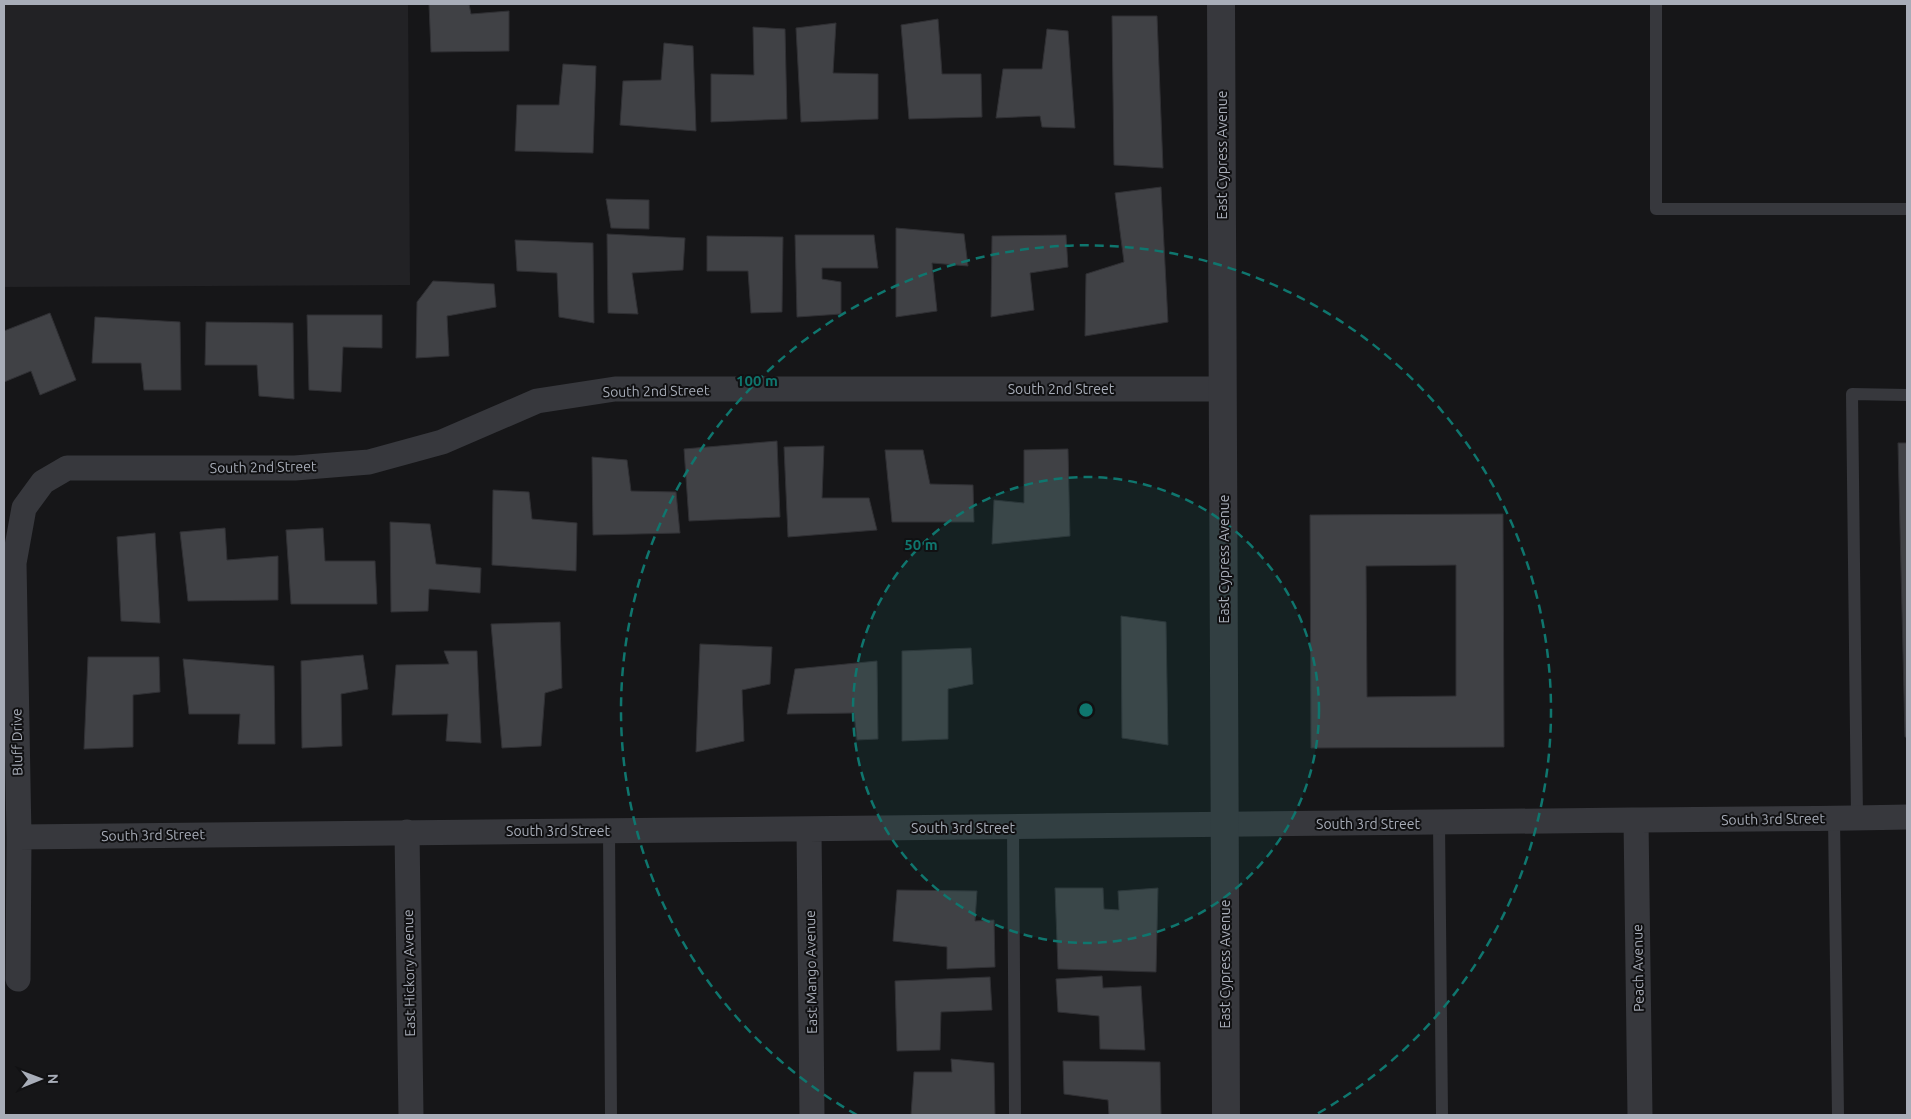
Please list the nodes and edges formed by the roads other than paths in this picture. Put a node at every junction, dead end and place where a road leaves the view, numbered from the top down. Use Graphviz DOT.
graph roads {
  1 [pos="1221,4"];
  2 [pos="1656,4"];
  3 [pos="1907,210"];
  4 [pos="1224,389"];
  5 [pos="1907,395"];
  6 [pos="43,482"];
  7 [pos="1907,817"];
  8 [pos="1846,818"];
  9 [pos="1636,820"];
  10 [pos="1438,823"];
  11 [pos="1224,825"];
  12 [pos="1013,828"];
  13 [pos="809,829"];
  14 [pos="609,831"];
  15 [pos="407,832"];
  16 [pos="19,837"];
  17 [pos="18,979"];
  18 [pos="411,1115"];
  19 [pos="610,1115"];
  20 [pos="812,1115"];
  21 [pos="1015,1115"];
  22 [pos="1226,1115"];
  23 [pos="1442,1115"];
  24 [pos="1640,1115"];
  25 [pos="1838,1115"];
  1 -- 4 [label="street, East Cypress Avenue"];
  2 -- 3 [label="lane"];
  4 -- 6 [label="street, South 2nd Street"];
  4 -- 11 [label="street, East Cypress Avenue"];
  5 -- 8 [label="lane"];
  6 -- 16 [label="street, Bluff Drive"];
  7 -- 8 [label="street, South 3rd Street"];
  8 -- 9 [label="street, South 3rd Street"];
  8 -- 25 [label="lane"];
  9 -- 10 [label="street, South 3rd Street"];
  9 -- 24 [label="street, Peach Avenue"];
  10 -- 11 [label="street, South 3rd Street"];
  10 -- 23 [label="lane"];
  11 -- 12 [label="street, South 3rd Street"];
  11 -- 22 [label="street, East Cypress Avenue"];
  12 -- 13 [label="street, South 3rd Street"];
  12 -- 21 [label="lane"];
  13 -- 14 [label="street, South 3rd Street"];
  13 -- 20 [label="street, East Mango Avenue"];
  14 -- 15 [label="street, South 3rd Street"];
  14 -- 19 [label="lane"];
  15 -- 16 [label="street, South 3rd Street"];
  15 -- 18 [label="street, East Hickory Avenue"];
  16 -- 17 [label="street, Bluff Drive"];
}
